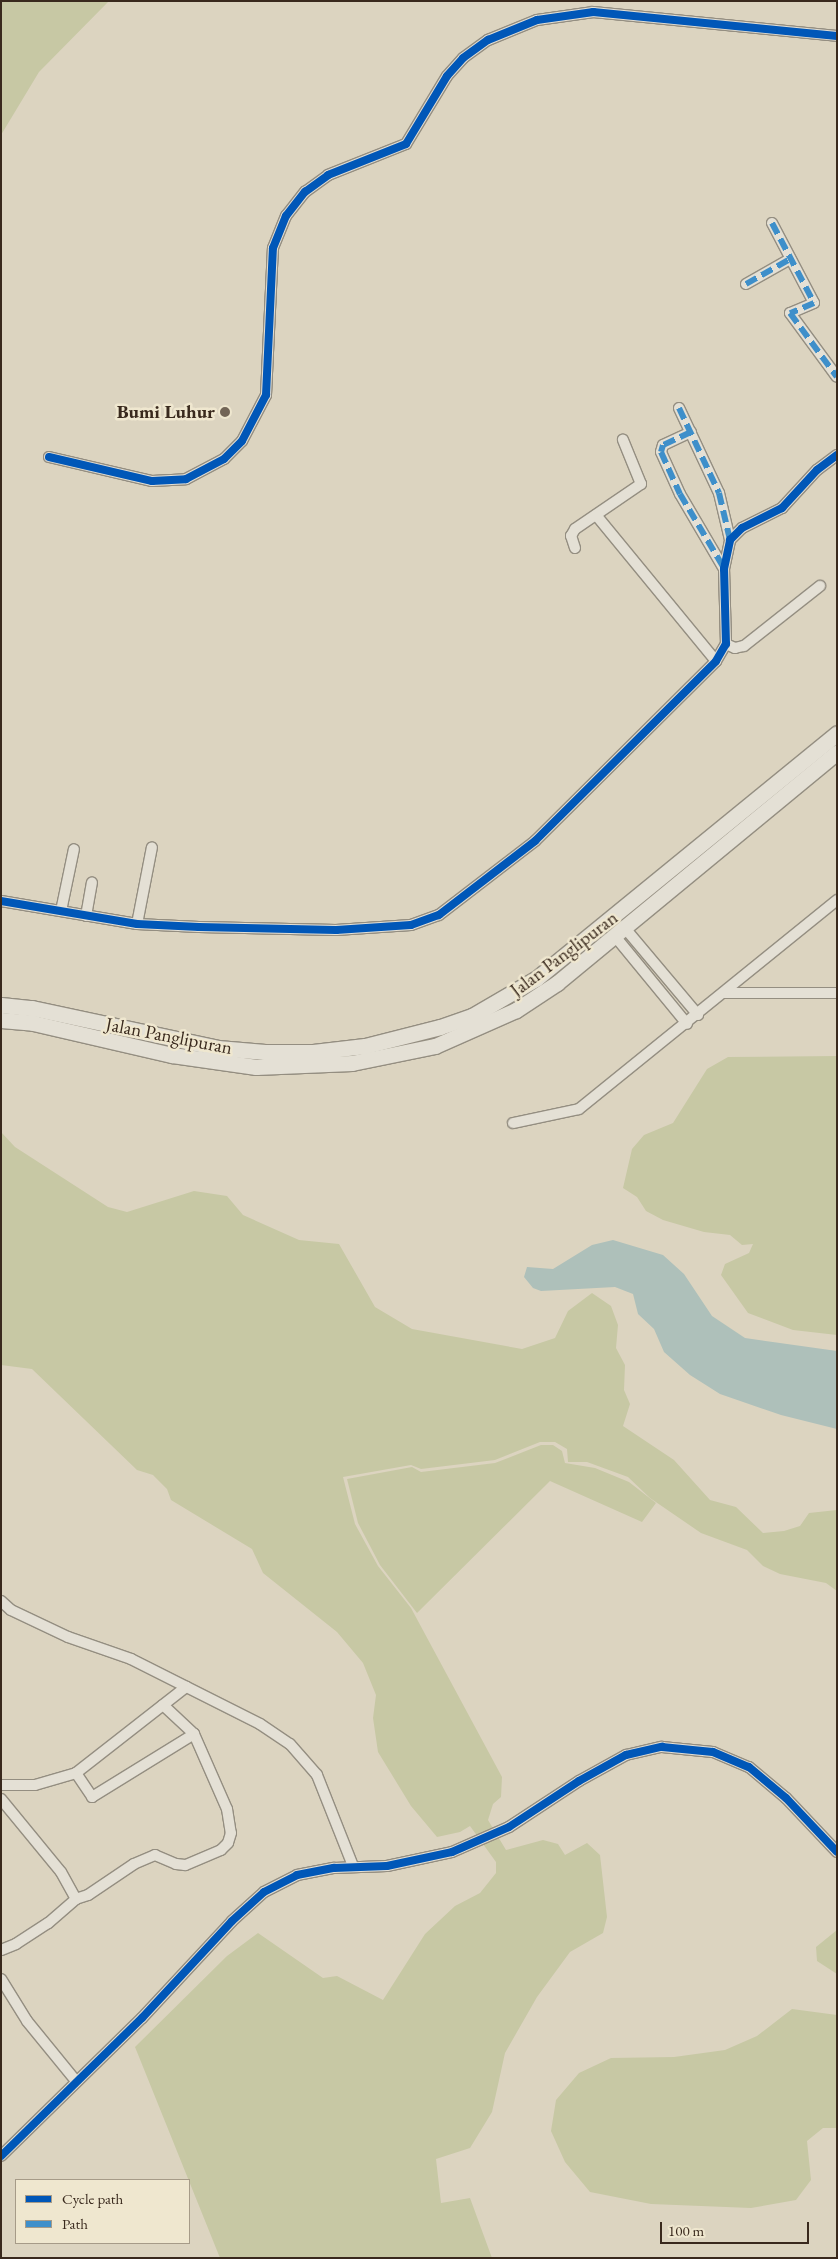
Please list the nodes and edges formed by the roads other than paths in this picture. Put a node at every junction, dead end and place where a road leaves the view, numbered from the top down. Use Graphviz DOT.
graph roads {
  1 [pos="837,36"];
  2 [pos="772,224"];
  3 [pos="790,259"];
  4 [pos="746,284"];
  5 [pos="837,377"];
  6 [pos="679,408"];
  7 [pos="691,432"];
  8 [pos="623,440"];
  9 [pos="837,455"];
  10 [pos="48,457"];
  11 [pos="596,515"];
  12 [pos="730,540"];
  13 [pos="575,548"];
  14 [pos="724,569"];
  15 [pos="820,586"];
  16 [pos="726,644"];
  17 [pos="716,661"];
  18 [pos="837,733"];
  19 [pos="837,752"];
  20 [pos="747,817"];
  21 [pos="152,846"];
  22 [pos="74,850"];
  23 [pos="92,883"];
  24 [pos="837,900"];
  25 [pos="1,902"];
  26 [pos="61,911"];
  27 [pos="86,916"];
  28 [pos="137,924"];
  29 [pos="619,931"];
  30 [pos="724,993"];
  31 [pos="837,993"];
  32 [pos="1,1005"];
  33 [pos="698,1015"];
  34 [pos="1,1020"];
  35 [pos="687,1024"];
  36 [pos="175,1048"];
  37 [pos="513,1123"];
  38 [pos="1,1601"];
  39 [pos="186,1687"];
  40 [pos="163,1705"];
  41 [pos="194,1734"];
  42 [pos="76,1773"];
  43 [pos="1,1785"];
  44 [pos="1,1799"];
  45 [pos="837,1852"];
  46 [pos="353,1866"];
  47 [pos="76,1899"];
  48 [pos="1,1950"];
  49 [pos="1,1978"];
  50 [pos="76,2081"];
  51 [pos="1,2156"];
  1 -- 10 [label="street"];
  2 -- 3 [label="street"];
  3 -- 4 [label="street"];
  3 -- 5 [label="street"];
  6 -- 7 [label="street"];
  7 -- 12 [label="street"];
  7 -- 14 [label="street"];
  8 -- 11 [label="street"];
  9 -- 12 [label="street"];
  11 -- 13 [label="street"];
  11 -- 17 [label="street"];
  12 -- 14 [label="street"];
  14 -- 16 [label="street"];
  15 -- 16 [label="street"];
  16 -- 17 [label="street"];
  17 -- 28 [label="street"];
  18 -- 20 [label="main road, Jalan Panglipuran"];
  19 -- 20 [label="main road, Jalan Panglipuran"];
  20 -- 29 [label="main road, Jalan Panglipuran"];
  20 -- 36 [label="main road, Jalan Panglipuran"];
  21 -- 28 [label="street"];
  22 -- 26 [label="street"];
  23 -- 27 [label="street"];
  24 -- 30 [label="street"];
  25 -- 26 [label="street"];
  26 -- 27 [label="street"];
  27 -- 28 [label="street"];
  29 -- 33 [label="street"];
  29 -- 35 [label="street"];
  29 -- 36 [label="main road, Jalan Panglipuran"];
  30 -- 31 [label="street"];
  30 -- 33 [label="street"];
  32 -- 36 [label="main road, Jalan Panglipuran"];
  33 -- 35 [label="street"];
  34 -- 36 [label="main road, Jalan Panglipuran"];
  35 -- 37 [label="street"];
  38 -- 39 [label="street"];
  39 -- 40 [label="street"];
  39 -- 46 [label="street"];
  40 -- 41 [label="street"];
  40 -- 42 [label="street"];
  41 -- 42 [label="street"];
  41 -- 47 [label="street"];
  42 -- 43 [label="street"];
  44 -- 47 [label="street"];
  45 -- 46 [label="street"];
  46 -- 50 [label="street"];
  47 -- 48 [label="street"];
  49 -- 50 [label="street"];
  50 -- 51 [label="street"];
}
